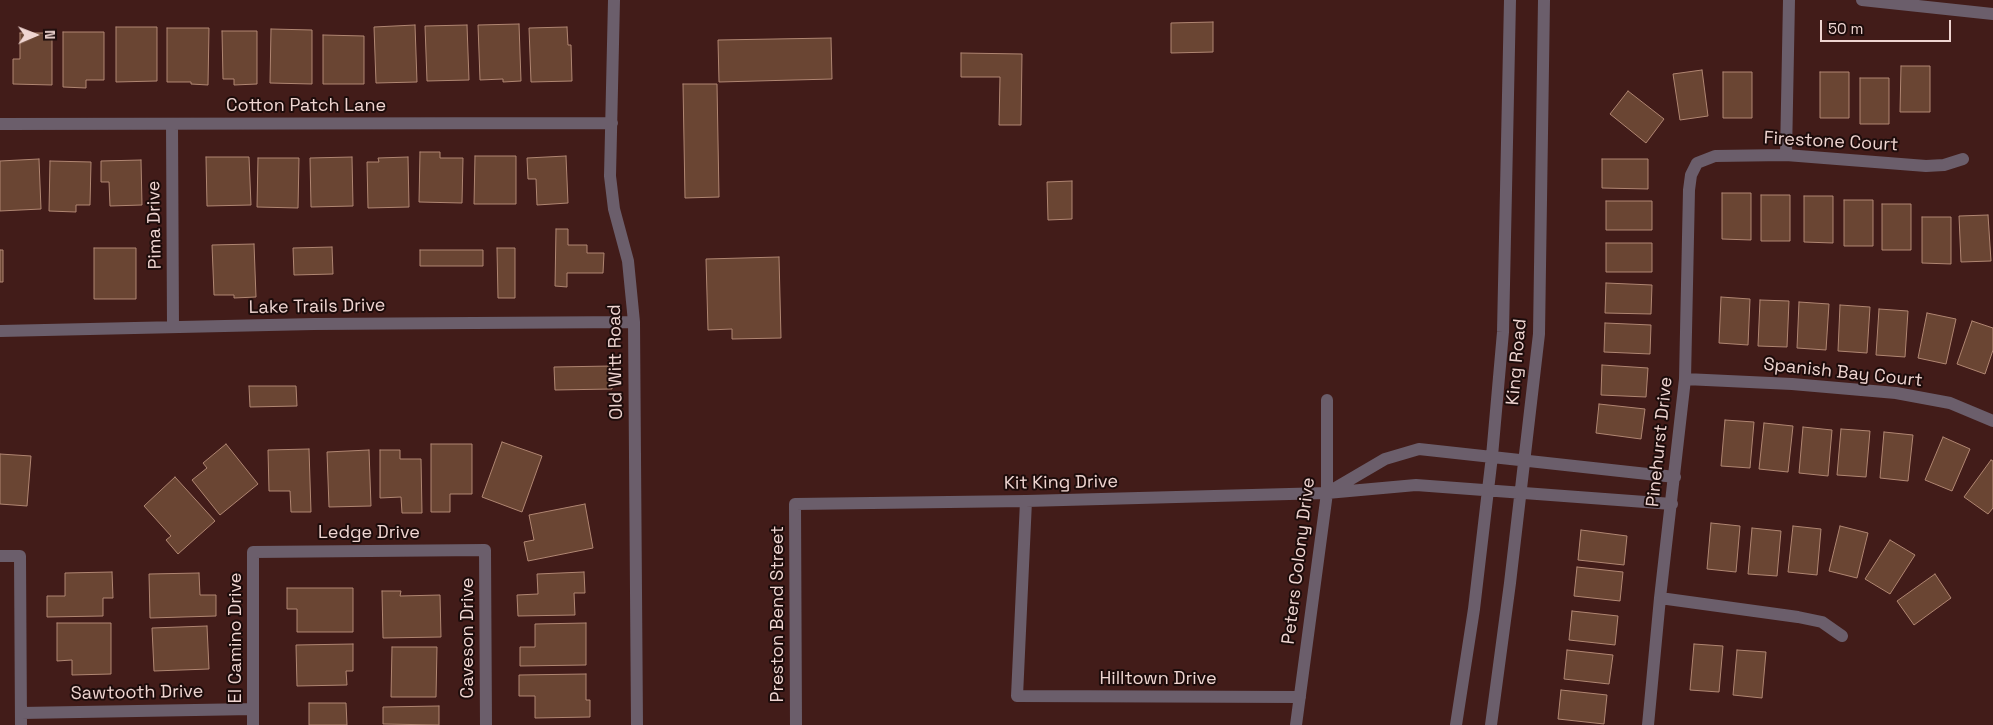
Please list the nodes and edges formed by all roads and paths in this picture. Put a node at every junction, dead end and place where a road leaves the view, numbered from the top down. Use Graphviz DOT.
graph roads {
  1 [pos="614,0"];
  2 [pos="1510,0"];
  3 [pos="1544,0"];
  4 [pos="1789,0"];
  5 [pos="1862,0"];
  6 [pos="1993,14"];
  7 [pos="612,123"];
  8 [pos="0,124"];
  9 [pos="172,124"];
  10 [pos="1786,155"];
  11 [pos="1963,159"];
  12 [pos="1697,163"];
  13 [pos="634,322"];
  14 [pos="173,327"];
  15 [pos="0,331"];
  16 [pos="1685,379"];
  17 [pos="1328,400"];
  18 [pos="1993,421"];
  19 [pos="1492,456"];
  20 [pos="1525,460"];
  21 [pos="1675,477"];
  22 [pos="1487,489"];
  23 [pos="1521,492"];
  24 [pos="1327,494"];
  25 [pos="1026,501"];
  26 [pos="796,504"];
  27 [pos="1672,504"];
  28 [pos="485,550"];
  29 [pos="253,552"];
  30 [pos="0,556"];
  31 [pos="1660,598"];
  32 [pos="1842,636"];
  33 [pos="1300,697"];
  34 [pos="253,709"];
  35 [pos="21,719"];
  36 [pos="253,725"];
  37 [pos="486,725"];
  38 [pos="637,725"];
  39 [pos="796,725"];
  40 [pos="1296,725"];
  41 [pos="1456,725"];
  42 [pos="1491,725"];
  43 [pos="1648,725"];
  1 -- 7 [label="street, Old Witt Road"];
  2 -- 19 [label="street, King Road"];
  3 -- 20 [label="street, King Road"];
  4 -- 10 [label="street"];
  5 -- 6 [label="street"];
  7 -- 9 [label="street, Cotton Patch Lane"];
  7 -- 13 [label="street, Old Witt Road"];
  8 -- 9 [label="street, Cotton Patch Lane"];
  9 -- 14 [label="street, Pima Drive"];
  10 -- 11 [label="street, Firestone Court"];
  10 -- 12 [label="street, Firestone Court"];
  12 -- 16 [label="street, Pinehurst Drive"];
  13 -- 14 [label="street, Lake Trails Drive"];
  13 -- 38 [label="street, Old Witt Road"];
  14 -- 15 [label="street, Lake Trails Drive"];
  16 -- 18 [label="street, Spanish Bay Court"];
  16 -- 21 [label="street, Pinehurst Drive"];
  17 -- 24 [label="street, Peters Colony Drive"];
  19 -- 20 [label="street, Kit King Drive"];
  19 -- 22 [label="street, King Road"];
  19 -- 24 [label="street, Kit King Drive"];
  20 -- 21 [label="street, Kit King Drive"];
  20 -- 23 [label="street, King Road"];
  21 -- 27 [label="street, Pinehurst Drive"];
  22 -- 23 [label="street, Kit King Drive"];
  22 -- 24 [label="street, Kit King Drive"];
  22 -- 41 [label="street, King Road"];
  23 -- 27 [label="street, Kit King Drive"];
  23 -- 42 [label="street, King Road"];
  24 -- 25 [label="street, Kit King Drive"];
  24 -- 33 [label="street, Peters Colony Drive"];
  25 -- 26 [label="street, Kit King Drive"];
  25 -- 33 [label="street, Hilltown Drive"];
  26 -- 39 [label="street, Preston Bend Street"];
  27 -- 31 [label="street, Pinehurst Drive"];
  28 -- 29 [label="street, Ledge Drive"];
  28 -- 37 [label="street, Caveson Drive"];
  29 -- 34 [label="street, El Camino Drive"];
  30 -- 35 [label="street"];
  31 -- 32 [label="street"];
  31 -- 43 [label="street, Pinehurst Drive"];
  33 -- 40 [label="street, Peters Colony Drive"];
  34 -- 35 [label="street, Sawtooth Drive"];
  34 -- 36 [label="street, El Camino Drive"];
}
